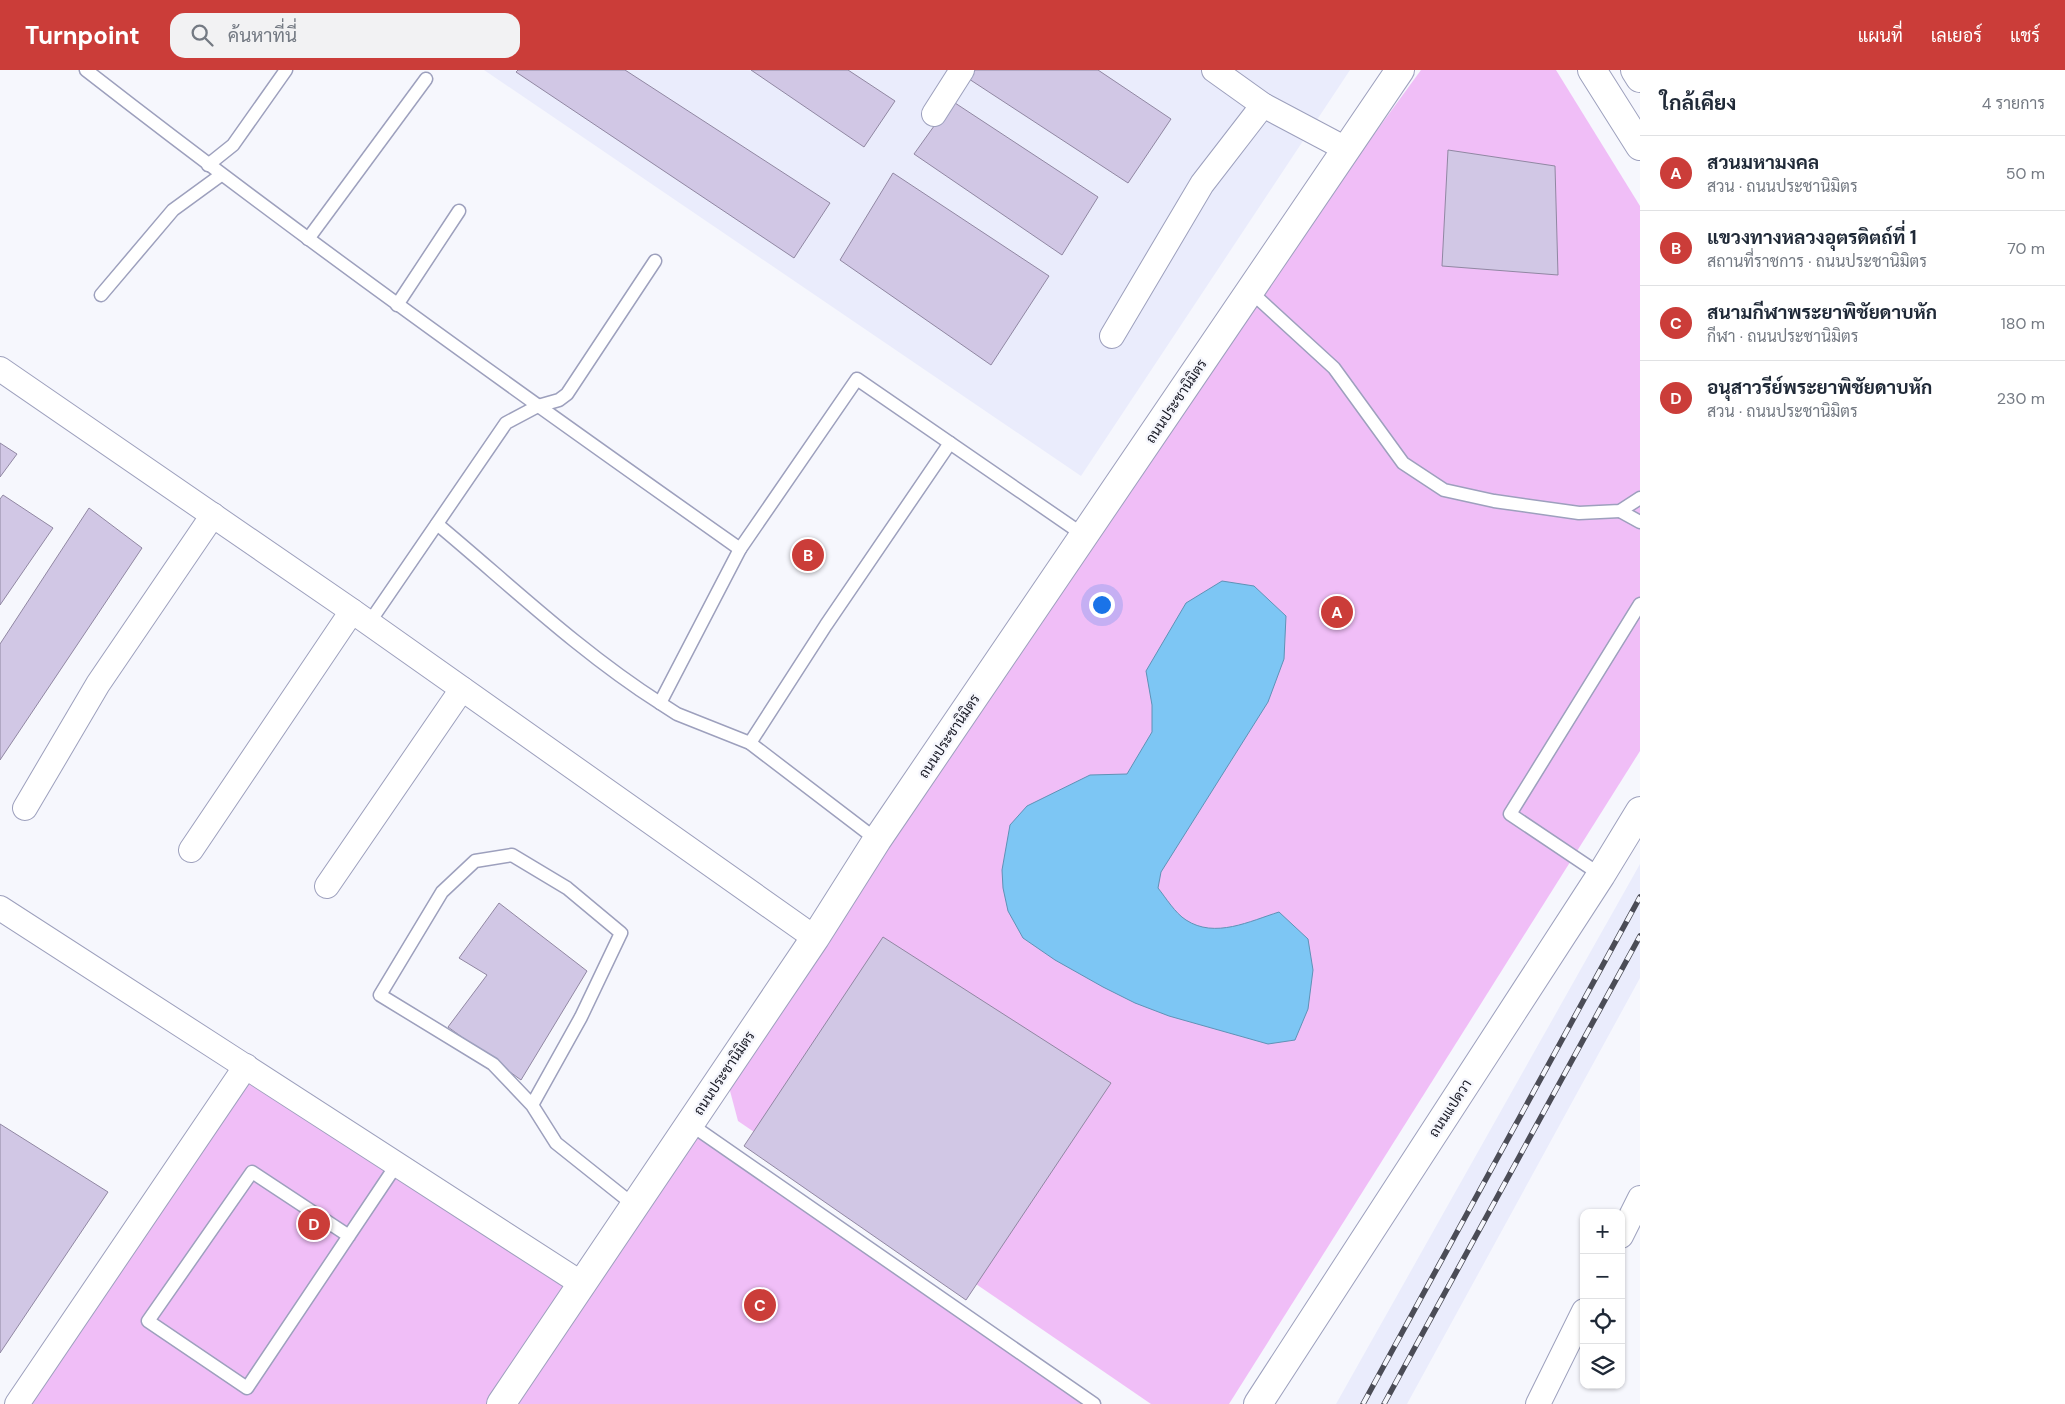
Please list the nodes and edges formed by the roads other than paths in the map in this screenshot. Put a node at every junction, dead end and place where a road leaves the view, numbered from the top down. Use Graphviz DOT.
graph roads {
  1 [pos="86,70"];
  2 [pos="286,70"];
  3 [pos="962,70"];
  4 [pos="1214,70"];
  5 [pos="1400,70"];
  6 [pos="1592,70"];
  7 [pos="1635,70"];
  8 [pos="1640,78"];
  9 [pos="426,79"];
  10 [pos="1264,105"];
  11 [pos="934,114"];
  12 [pos="1640,146"];
  13 [pos="1346,150"];
  14 [pos="208,165"];
  15 [pos="221,175"];
  16 [pos="459,211"];
  17 [pos="308,240"];
  18 [pos="655,261"];
  19 [pos="1250,292"];
  20 [pos="101,295"];
  21 [pos="397,305"];
  22 [pos="1112,336"];
  23 [pos="0,369"];
  24 [pos="538,406"];
  25 [pos="950,442"];
  26 [pos="1640,498"];
  27 [pos="1620,511"];
  28 [pos="213,515"];
  29 [pos="1640,522"];
  30 [pos="437,524"];
  31 [pos="1085,536"];
  32 [pos="740,549"];
  33 [pos="1640,604"];
  34 [pos="360,617"];
  35 [pos="462,690"];
  36 [pos="660,703"];
  37 [pos="750,743"];
  38 [pos="25,808"];
  39 [pos="1640,811"];
  40 [pos="877,840"];
  41 [pos="191,850"];
  42 [pos="1601,875"];
  43 [pos="327,886"];
  44 [pos="0,908"];
  45 [pos="815,938"];
  46 [pos="246,1066"];
  47 [pos="532,1104"];
  48 [pos="690,1124"];
  49 [pos="397,1164"];
  50 [pos="1640,1198"];
  51 [pos="635,1206"];
  52 [pos="1625,1228"];
  53 [pos="349,1236"];
  54 [pos="582,1284"];
  55 [pos="1580,1319"];
  56 [pos="18,1404"];
  57 [pos="501,1404"];
  58 [pos="1094,1404"];
  59 [pos="1258,1404"];
  60 [pos="1538,1404"];
  1 -- 14 [label="lane"];
  2 -- 14 [label="lane"];
  3 -- 11 [label="street"];
  4 -- 10 [label="street"];
  5 -- 13 [label="main road, ถนนประชานิมิตร"];
  6 -- 12 [label="main road"];
  7 -- 8 [label="main road"];
  9 -- 17 [label="lane"];
  10 -- 13 [label="street"];
  10 -- 22 [label="street"];
  13 -- 19 [label="main road, ถนนประชานิมิตร"];
  14 -- 15 [label="lane"];
  15 -- 17 [label="lane"];
  15 -- 20 [label="lane"];
  16 -- 21 [label="lane"];
  17 -- 21 [label="lane"];
  18 -- 24 [label="lane"];
  19 -- 27 [label="lane"];
  19 -- 31 [label="main road, ถนนประชานิมิตร"];
  21 -- 24 [label="lane"];
  23 -- 28 [label="street"];
  24 -- 30 [label="lane"];
  24 -- 32 [label="lane"];
  25 -- 31 [label="lane"];
  25 -- 32 [label="lane"];
  25 -- 37 [label="lane"];
  26 -- 27 [label="lane"];
  27 -- 29 [label="lane"];
  28 -- 34 [label="street"];
  28 -- 38 [label="street"];
  30 -- 34 [label="lane"];
  30 -- 36 [label="lane"];
  31 -- 40 [label="main road, ถนนประชานิมิตร"];
  32 -- 36 [label="lane"];
  33 -- 42 [label="lane"];
  34 -- 35 [label="street"];
  34 -- 41 [label="street"];
  35 -- 43 [label="street"];
  35 -- 45 [label="street"];
  36 -- 37 [label="lane"];
  37 -- 40 [label="lane"];
  39 -- 42 [label="main road, ถนนแปดวา"];
  40 -- 45 [label="main road, ถนนประชานิมิตร"];
  42 -- 59 [label="main road, ถนนแปดวา"];
  44 -- 46 [label="street"];
  45 -- 48 [label="main road, ถนนประชานิมิตร"];
  46 -- 49 [label="street"];
  46 -- 56 [label="street"];
  47 -- 47 [label="lane"];
  47 -- 51 [label="lane"];
  48 -- 51 [label="main road, ถนนประชานิมิตร"];
  48 -- 58 [label="lane"];
  49 -- 53 [label="lane"];
  49 -- 54 [label="street"];
  50 -- 52 [label="street"];
  51 -- 54 [label="main road, ถนนประชานิมิตร"];
  53 -- 53 [label="lane"];
  54 -- 57 [label="main road, ถนนประชานิมิตร"];
  55 -- 60 [label="street"];
}
